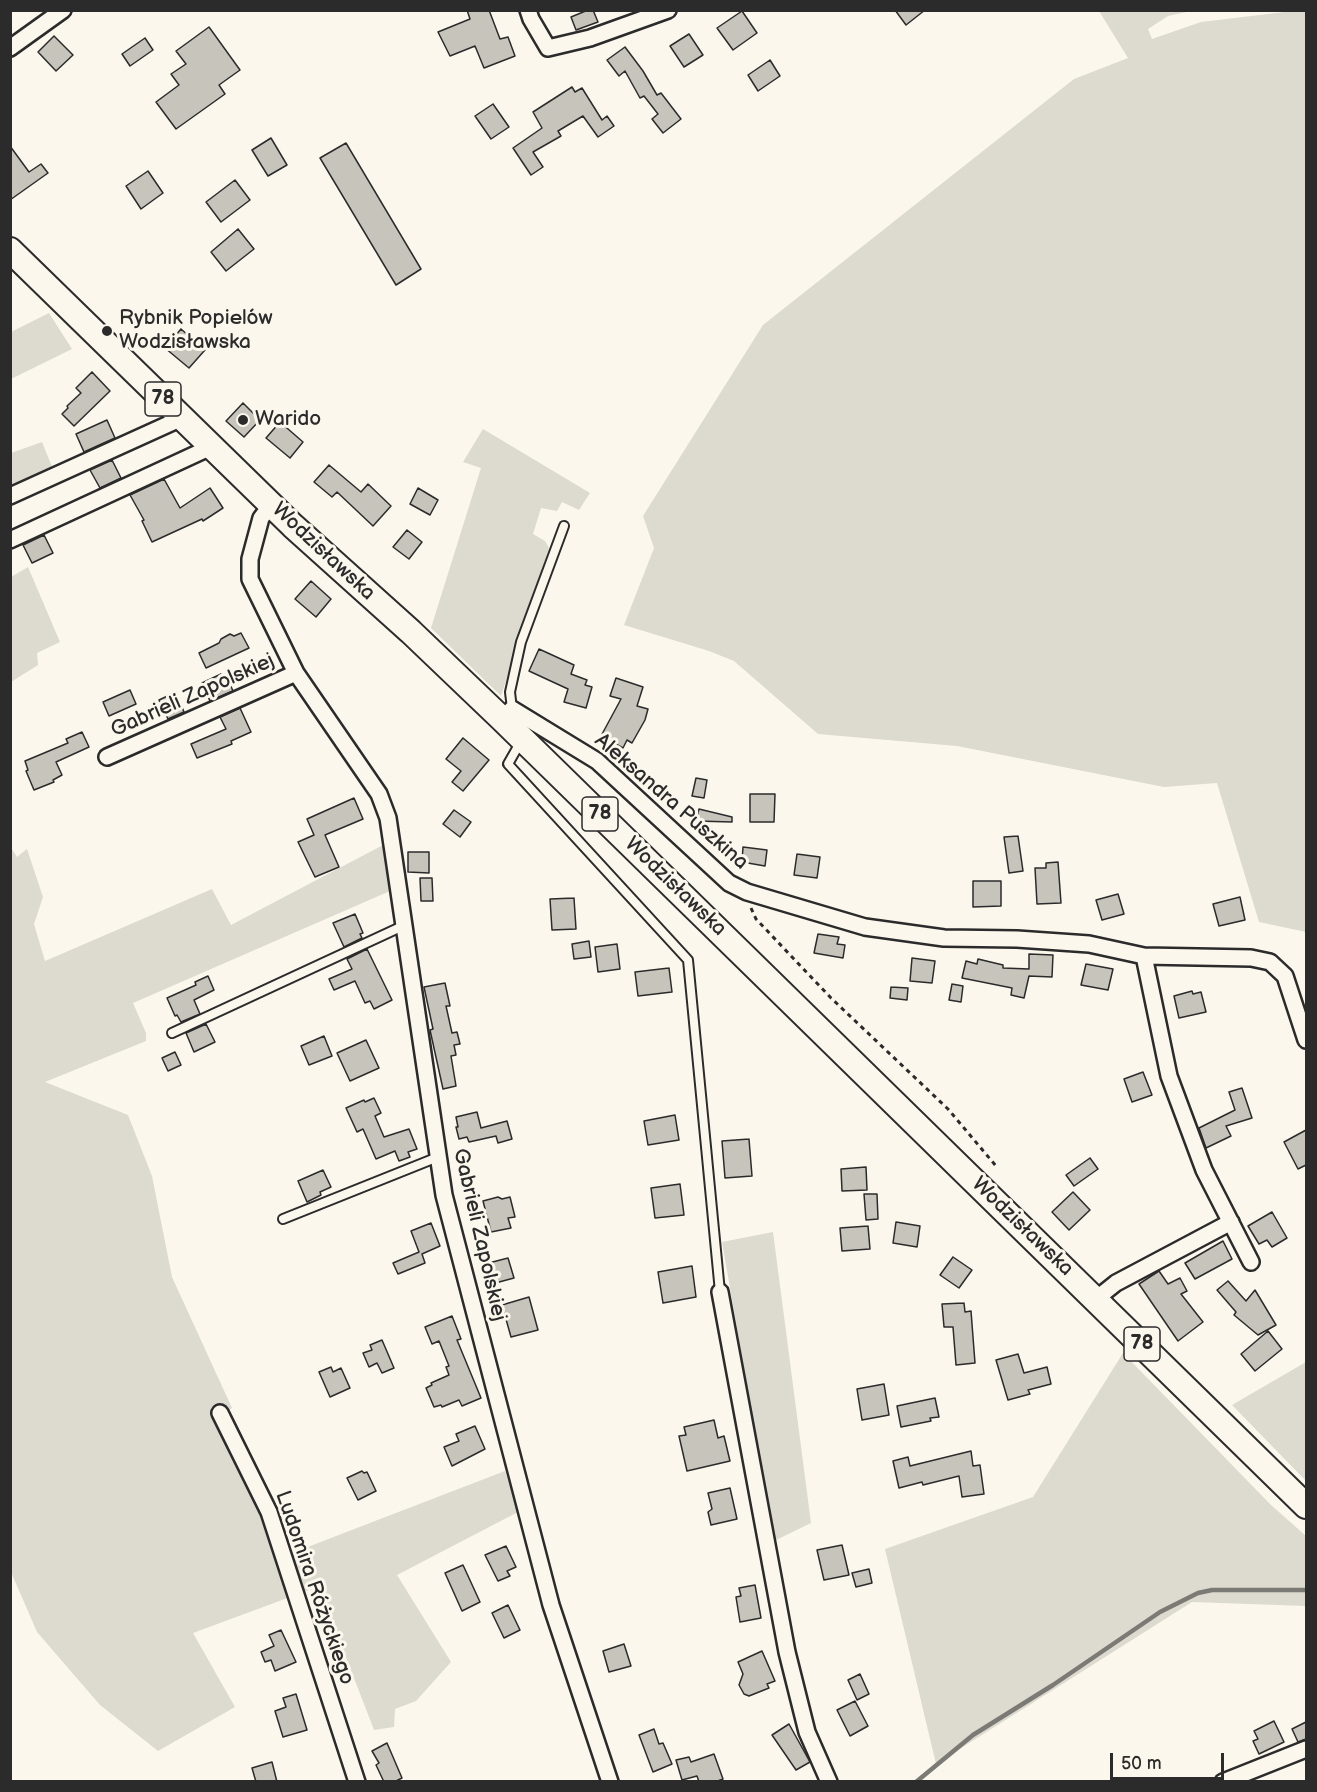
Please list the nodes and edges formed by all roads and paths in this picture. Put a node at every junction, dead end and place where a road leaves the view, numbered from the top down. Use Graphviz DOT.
graph roads {
  1 [pos="63,10"];
  2 [pos="528,10"];
  3 [pos="668,10"];
  4 [pos="10,48"];
  5 [pos="10,250"];
  6 [pos="182,418"];
  7 [pos="211,447"];
  8 [pos="10,496"];
  9 [pos="271,505"];
  10 [pos="564,526"];
  11 [pos="10,540"];
  12 [pos="296,673"];
  13 [pos="507,714"];
  14 [pos="522,739"];
  15 [pos="107,757"];
  16 [pos="756,919"];
  17 [pos="405,925"];
  18 [pos="1144,956"];
  19 [pos="172,1033"];
  20 [pos="1306,1040"];
  21 [pos="438,1157"];
  22 [pos="996,1166"];
  23 [pos="283,1219"];
  24 [pos="1231,1222"];
  25 [pos="1251,1262"];
  26 [pos="720,1292"];
  27 [pos="1096,1299"];
  28 [pos="220,1413"];
  29 [pos="1306,1506"];
  30 [pos="1306,1749"];
  31 [pos="357,1782"];
  32 [pos="610,1782"];
  33 [pos="829,1782"];
  34 [pos="1223,1782"];
  1 -- 4 [label="street"];
  2 -- 3 [label="street"];
  5 -- 6 [label="main road, Wodzisławska / 78"];
  6 -- 7 [label="main road, Wodzisławska / 78"];
  6 -- 8 [label="street"];
  7 -- 9 [label="main road, Wodzisławska / 78"];
  7 -- 11 [label="street"];
  9 -- 12 [label="street, Gabrieli Zapolskiej"];
  9 -- 13 [label="main road, Wodzisławska / 78"];
  10 -- 13 [label="lane"];
  12 -- 15 [label="street, Gabrieli Zapolskiej"];
  12 -- 17 [label="street, Gabrieli Zapolskiej"];
  13 -- 14 [label="main road, Wodzisławska / 78"];
  13 -- 18 [label="street, Aleksandra Puszkina"];
  14 -- 26 [label="lane"];
  14 -- 27 [label="main road, Wodzisławska / 78"];
  16 -- 22 [label="path"];
  17 -- 19 [label="lane"];
  17 -- 21 [label="street, Gabrieli Zapolskiej"];
  18 -- 20 [label="street, Aleksandra Puszkina"];
  18 -- 24 [label="street"];
  21 -- 23 [label="lane"];
  21 -- 32 [label="street, Gabrieli Zapolskiej"];
  24 -- 25 [label="street"];
  24 -- 27 [label="street"];
  26 -- 33 [label="street"];
  27 -- 29 [label="main road, Wodzisławska / 78"];
  28 -- 31 [label="street, Ludomira Różyckiego"];
  30 -- 34 [label="street"];
}
